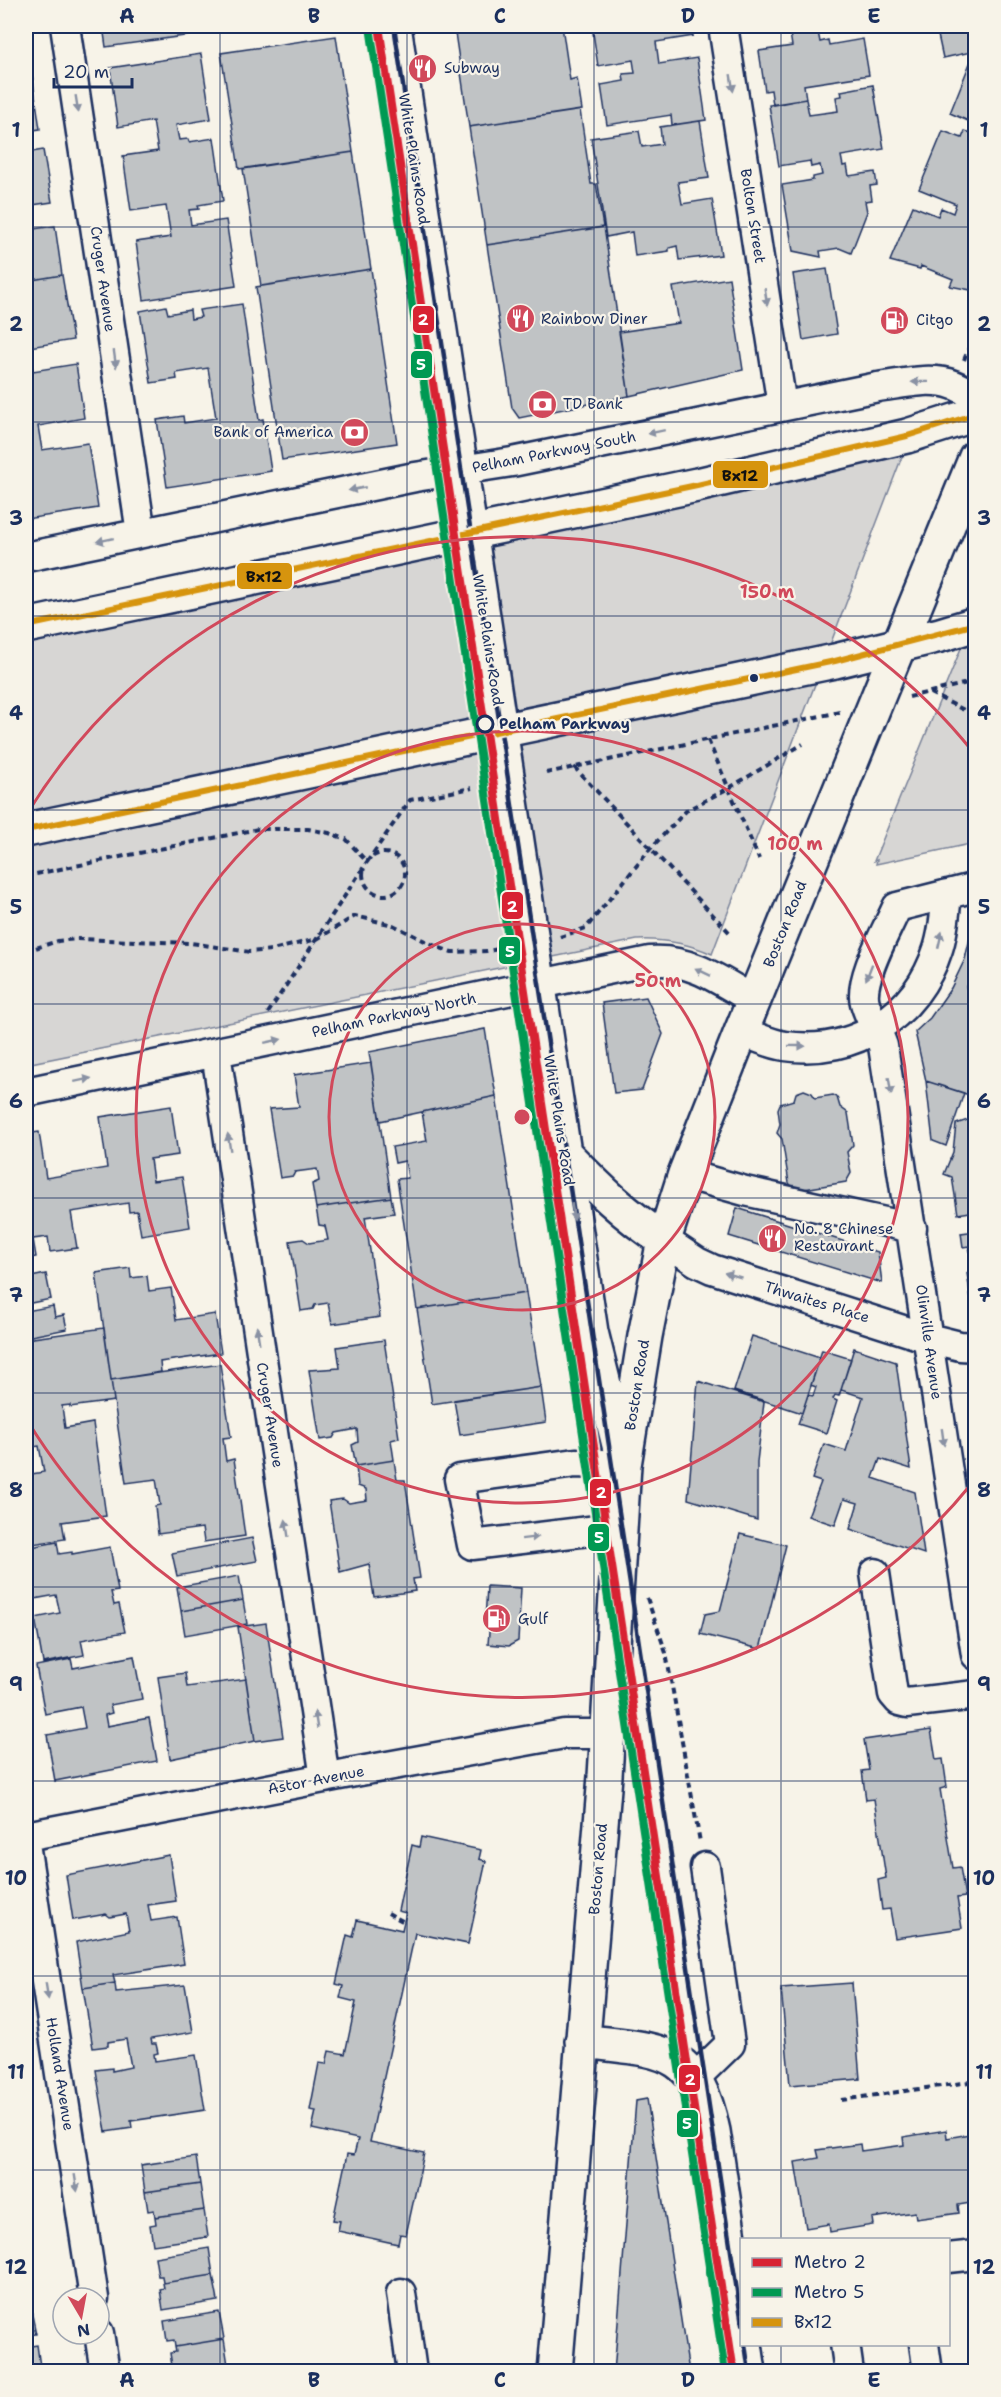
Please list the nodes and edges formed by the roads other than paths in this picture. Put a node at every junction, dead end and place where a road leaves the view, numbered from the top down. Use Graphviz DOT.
graph roads {
  1 [pos="65,26"];
  2 [pos="394,26"];
  3 [pos="723,26"];
  4 [pos="975,396"];
  5 [pos="782,406"];
  6 [pos="975,414"];
  7 [pos="975,457"];
  8 [pos="462,470"];
  9 [pos="141,533"];
  10 [pos="471,533"];
  11 [pos="26,557"];
  12 [pos="975,624"];
  13 [pos="26,626"];
  14 [pos="899,645"];
  15 [pos="502,732"];
  16 [pos="26,830"];
  17 [pos="975,887"];
  18 [pos="946,894"];
  19 [pos="538,983"];
  20 [pos="754,1001"];
  21 [pos="877,1029"];
  22 [pos="741,1032"];
  23 [pos="216,1053"];
  24 [pos="26,1092"];
  25 [pos="565,1154"];
  26 [pos="685,1174"];
  27 [pos="912,1228"];
  28 [pos="664,1240"];
  29 [pos="928,1338"];
  30 [pos="975,1347"];
  31 [pos="624,1465"];
  32 [pos="622,1527"];
  33 [pos="875,1573"];
  34 [pos="975,1655"];
  35 [pos="975,1695"];
  36 [pos="608,1734"];
  37 [pos="325,1778"];
  38 [pos="26,1836"];
  39 [pos="26,1850"];
  40 [pos="705,1867"];
  41 [pos="582,2041"];
  42 [pos="695,2078"];
  43 [pos="975,2255"];
  44 [pos="950,2258"];
  45 [pos="92,2286"];
  46 [pos="401,2293"];
  47 [pos="740,2317"];
  48 [pos="101,2346"];
  49 [pos="745,2346"];
  50 [pos="845,2346"];
  51 [pos="924,2346"];
  52 [pos="105,2372"];
  53 [pos="412,2372"];
  54 [pos="555,2372"];
  55 [pos="749,2372"];
  56 [pos="849,2372"];
  57 [pos="928,2372"];
  1 -- 9 [label="street, Cruger Avenue, one-way"];
  2 -- 8 [label="main road, White Plains Road"];
  3 -- 5 [label="street, Bolton Street, one-way"];
  4 -- 5 [label="street, Pelham Parkway South, one-way"];
  5 -- 8 [label="street, Pelham Parkway South, one-way"];
  6 -- 10 [label="main road"];
  7 -- 14 [label="main road, Boston Road"];
  8 -- 9 [label="street, Pelham Parkway South, one-way"];
  8 -- 10 [label="main road, White Plains Road"];
  9 -- 11 [label="street, Pelham Parkway South, one-way"];
  10 -- 13 [label="main road"];
  10 -- 15 [label="main road, White Plains Road"];
  12 -- 14 [label="main road"];
  14 -- 15 [label="main road"];
  14 -- 20 [label="main road, Boston Road"];
  15 -- 16 [label="main road"];
  15 -- 19 [label="main road, White Plains Road"];
  17 -- 18 [label="street"];
  21 -- 18 [label="street, one-way"];
  18 -- 21 [label="street, Olinville Avenue, one-way"];
  20 -- 19 [label="street, Pelham Parkway North, one-way"];
  23 -- 19 [label="street, Pelham Parkway North, one-way"];
  19 -- 25 [label="main road, White Plains Road"];
  20 -- 22 [label="main road, Boston Road"];
  22 -- 21 [label="street, one-way"];
  21 -- 27 [label="street, Olinville Avenue, one-way"];
  22 -- 26 [label="main road, Boston Road"];
  24 -- 23 [label="street, Pelham Parkway North, one-way"];
  37 -- 23 [label="street, Cruger Avenue, one-way"];
  25 -- 28 [label="main road"];
  25 -- 31 [label="main road, White Plains Road, one-way"];
  26 -- 27 [label="street"];
  26 -- 28 [label="main road, Boston Road"];
  27 -- 29 [label="street, Olinville Avenue"];
  29 -- 28 [label="street, Thwaites Place, one-way"];
  28 -- 31 [label="main road, Boston Road"];
  29 -- 30 [label="street, Thwaites Place"];
  29 -- 34 [label="street, Olinville Avenue, one-way"];
  31 -- 32 [label="main road, Boston Road"];
  31 -- 32 [label="street, one-way"];
  32 -- 36 [label="main road, Boston Road"];
  33 -- 35 [label="street"];
  36 -- 37 [label="street, Astor Avenue"];
  36 -- 41 [label="main road, Boston Road"];
  37 -- 38 [label="street, Astor Avenue"];
  39 -- 45 [label="street, Holland Avenue, one-way"];
  40 -- 42 [label="street"];
  41 -- 42 [label="main road"];
  41 -- 54 [label="main road, Boston Road"];
  42 -- 47 [label="main road"];
  43 -- 44 [label="street"];
  46 -- 53 [label="street"];
  48 -- 52 [label="street"];
  49 -- 55 [label="main road"];
  50 -- 56 [label="street"];
  51 -- 57 [label="street"];
}
